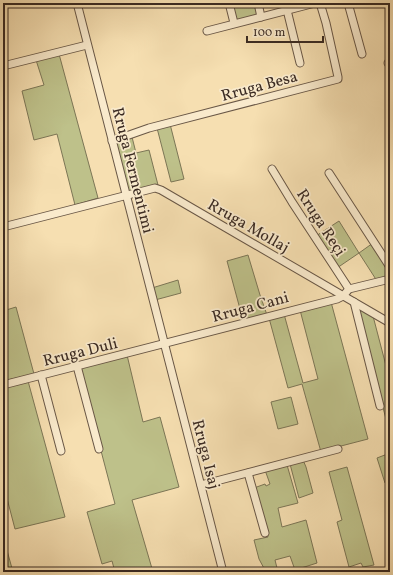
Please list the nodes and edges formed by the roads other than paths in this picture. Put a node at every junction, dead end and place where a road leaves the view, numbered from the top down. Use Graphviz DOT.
graph roads {
  1 [pos="77,3"];
  2 [pos="229,3"];
  3 [pos="258,3"];
  4 [pos="315,3"];
  5 [pos="320,3"];
  6 [pos="348,3"];
  7 [pos="287,10"];
  8 [pos="261,17"];
  9 [pos="234,23"];
  10 [pos="207,31"];
  11 [pos="88,45"];
  12 [pos="362,54"];
  13 [pos="300,63"];
  14 [pos="3,66"];
  15 [pos="112,140"];
  16 [pos="272,169"];
  17 [pos="329,173"];
  18 [pos="126,195"];
  19 [pos="3,227"];
  20 [pos="390,267"];
  21 [pos="390,279"];
  22 [pos="349,289"];
  23 [pos="344,296"];
  24 [pos="354,302"];
  25 [pos="390,323"];
  26 [pos="164,343"];
  27 [pos="77,366"];
  28 [pos="41,375"];
  29 [pos="3,385"];
  30 [pos="380,406"];
  31 [pos="100,449"];
  32 [pos="338,449"];
  33 [pos="61,451"];
  34 [pos="248,473"];
  35 [pos="201,485"];
  36 [pos="265,533"];
  37 [pos="223,572"];
  1 -- 11 [label="street, Rruga Fermentimi"];
  2 -- 9 [label="street"];
  3 -- 8 [label="street"];
  4 -- 7 [label="street"];
  5 -- 15 [label="street, Rruga Besa"];
  6 -- 12 [label="street"];
  7 -- 8 [label="street"];
  7 -- 13 [label="street"];
  8 -- 9 [label="street"];
  9 -- 10 [label="street"];
  11 -- 14 [label="street"];
  11 -- 15 [label="street, Rruga Fermentimi"];
  15 -- 18 [label="street, Rruga Fermentimi"];
  16 -- 22 [label="street, Rruga Reçi"];
  17 -- 20 [label="street"];
  18 -- 19 [label="street, Rruga Mollaj"];
  18 -- 23 [label="street, Rruga Mollaj"];
  18 -- 26 [label="street, Rruga Fermentimi"];
  21 -- 22 [label="street"];
  22 -- 23 [label="street"];
  23 -- 24 [label="street, Rruga Mollaj"];
  23 -- 26 [label="street, Rruga Cani"];
  24 -- 25 [label="street, Rruga Mollaj"];
  24 -- 30 [label="street"];
  26 -- 27 [label="street, Rruga Duli"];
  26 -- 35 [label="street, Rruga Isaj"];
  27 -- 28 [label="street, Rruga Duli"];
  27 -- 31 [label="street"];
  28 -- 29 [label="street, Rruga Duli"];
  28 -- 33 [label="street"];
  32 -- 34 [label="street"];
  34 -- 35 [label="street"];
  34 -- 36 [label="street"];
  35 -- 37 [label="street, Rruga Isaj"];
}
